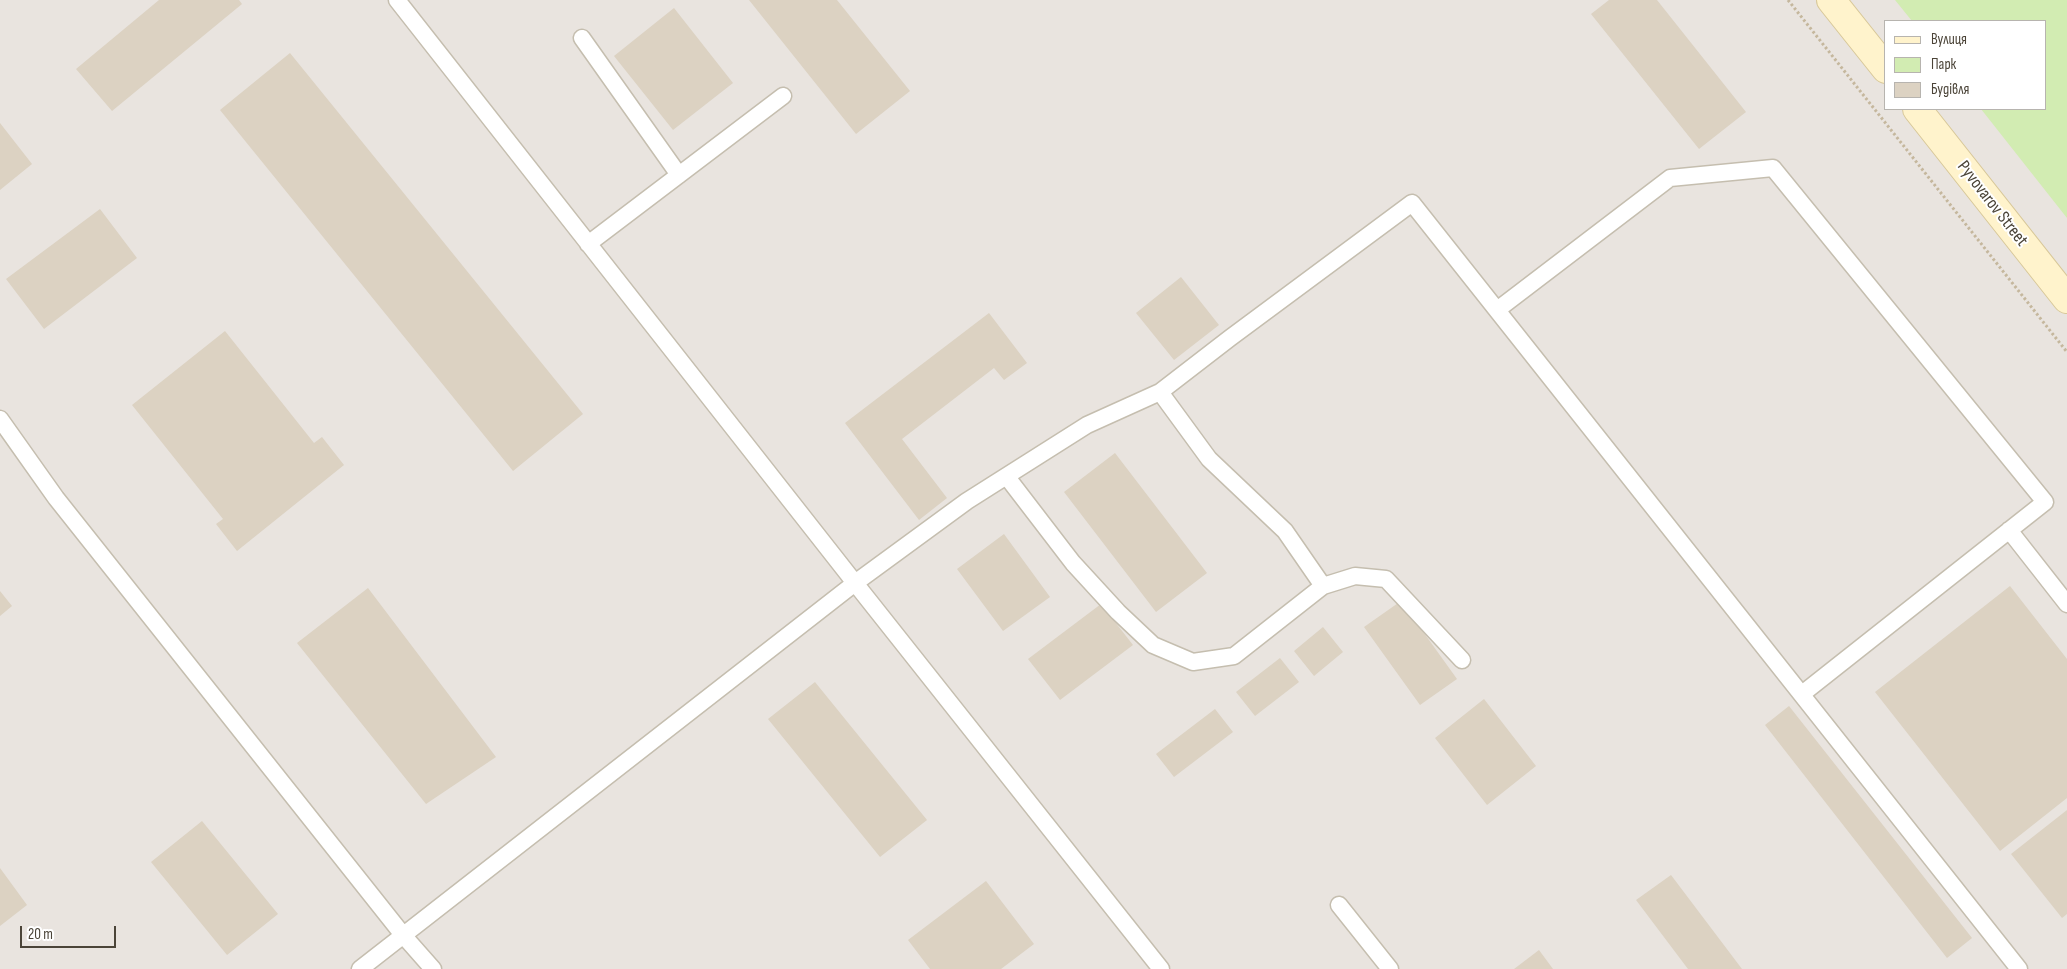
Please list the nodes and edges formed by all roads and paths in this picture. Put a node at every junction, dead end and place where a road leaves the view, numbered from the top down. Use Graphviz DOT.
graph roads {
  1 [pos="397,0"];
  2 [pos="1788,0"];
  3 [pos="1831,0"];
  4 [pos="582,38"];
  5 [pos="1884,66"];
  6 [pos="782,96"];
  7 [pos="1918,110"];
  8 [pos="679,175"];
  9 [pos="588,244"];
  10 [pos="2067,298"];
  11 [pos="1497,310"];
  12 [pos="2067,352"];
  13 [pos="1160,392"];
  14 [pos="0,419"];
  15 [pos="1007,476"];
  16 [pos="2009,530"];
  17 [pos="854,583"];
  18 [pos="1323,586"];
  19 [pos="2067,604"];
  20 [pos="1462,660"];
  21 [pos="1802,694"];
  22 [pos="1338,905"];
  23 [pos="403,935"];
  24 [pos="360,969"];
  25 [pos="434,969"];
  26 [pos="1161,969"];
  27 [pos="1390,969"];
  28 [pos="2019,969"];
  1 -- 9 [label="lane"];
  2 -- 12 [label="path"];
  3 -- 5 [label="street"];
  4 -- 8 [label="lane"];
  6 -- 8 [label="lane"];
  7 -- 10 [label="street, Pyvovarov Street"];
  8 -- 9 [label="lane"];
  9 -- 17 [label="lane"];
  11 -- 13 [label="lane"];
  11 -- 16 [label="lane"];
  11 -- 21 [label="lane"];
  13 -- 15 [label="lane"];
  13 -- 18 [label="lane"];
  14 -- 23 [label="lane"];
  15 -- 17 [label="lane"];
  15 -- 18 [label="lane"];
  16 -- 19 [label="lane"];
  16 -- 21 [label="lane"];
  17 -- 23 [label="lane"];
  17 -- 26 [label="lane"];
  18 -- 20 [label="lane"];
  21 -- 28 [label="lane"];
  22 -- 27 [label="lane"];
  23 -- 24 [label="lane"];
  23 -- 25 [label="lane"];
}
